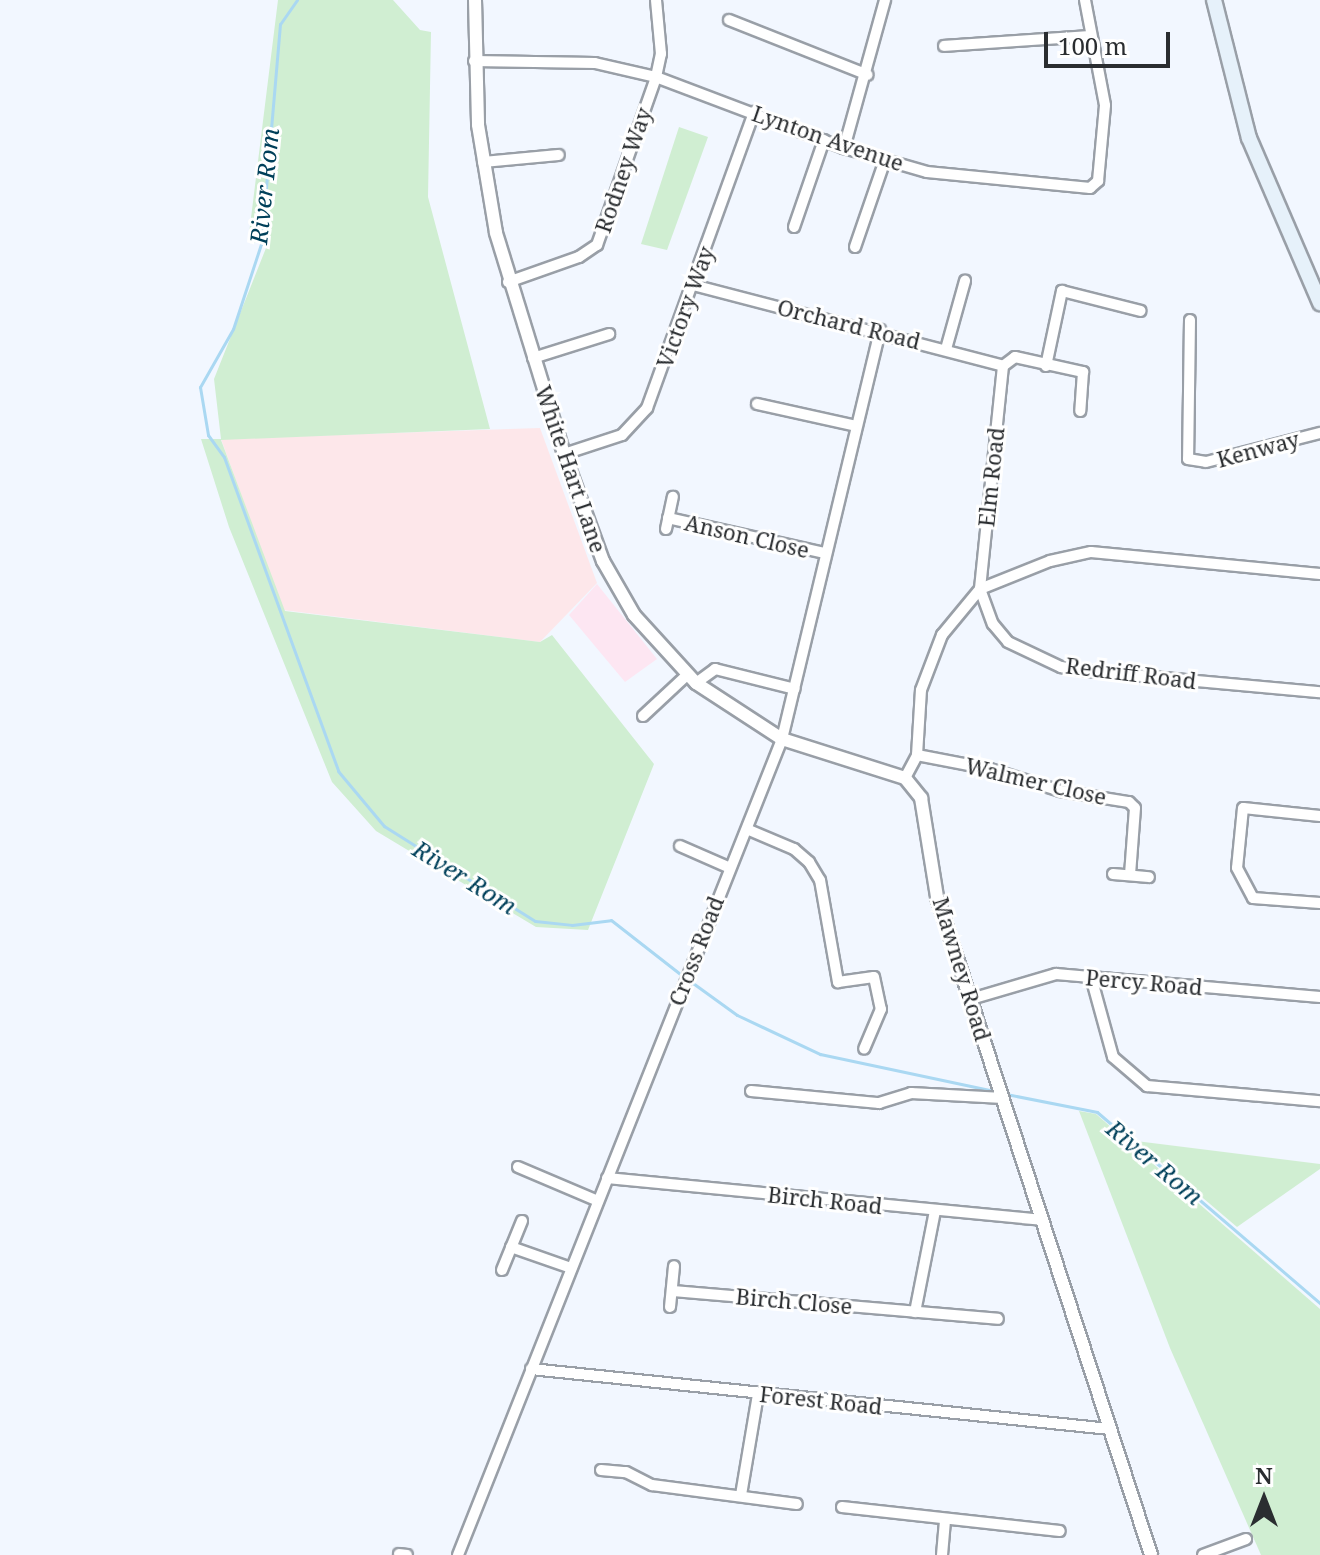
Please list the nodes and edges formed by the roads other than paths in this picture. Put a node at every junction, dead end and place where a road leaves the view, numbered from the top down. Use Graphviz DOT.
graph roads {
  1 [pos="475,0"];
  2 [pos="656,0"];
  3 [pos="885,0"];
  4 [pos="1085,0"];
  5 [pos="1214,0"];
  6 [pos="729,20"];
  7 [pos="1089,36"];
  8 [pos="944,46"];
  9 [pos="474,61"];
  10 [pos="868,75"];
  11 [pos="656,77"];
  12 [pos="754,112"];
  13 [pos="824,140"];
  14 [pos="844,148"];
  15 [pos="559,155"];
  16 [pos="885,160"];
  17 [pos="483,162"];
  18 [pos="794,227"];
  19 [pos="855,247"];
  20 [pos="965,281"];
  21 [pos="508,282"];
  22 [pos="1316,282"];
  23 [pos="693,285"];
  24 [pos="1320,303"];
  25 [pos="1141,311"];
  26 [pos="1190,320"];
  27 [pos="880,330"];
  28 [pos="609,334"];
  29 [pos="946,349"];
  30 [pos="533,358"];
  31 [pos="1003,366"];
  32 [pos="1046,366"];
  33 [pos="757,404"];
  34 [pos="1080,411"];
  35 [pos="856,426"];
  36 [pos="1320,433"];
  37 [pos="564,454"];
  38 [pos="673,497"];
  39 [pos="825,553"];
  40 [pos="1320,574"];
  41 [pos="980,589"];
  42 [pos="691,679"];
  43 [pos="795,689"];
  44 [pos="1320,692"];
  45 [pos="643,716"];
  46 [pos="782,739"];
  47 [pos="917,755"];
  48 [pos="905,778"];
  49 [pos="1320,816"];
  50 [pos="749,830"];
  51 [pos="680,846"];
  52 [pos="728,867"];
  53 [pos="1113,874"];
  54 [pos="1130,874"];
  55 [pos="1149,877"];
  56 [pos="1320,903"];
  57 [pos="1091,977"];
  58 [pos="1320,997"];
  59 [pos="971,999"];
  60 [pos="864,1049"];
  61 [pos="751,1091"];
  62 [pos="1001,1093"];
  63 [pos="1320,1101"];
  64 [pos="518,1167"];
  65 [pos="607,1178"];
  66 [pos="598,1201"];
  67 [pos="935,1211"];
  68 [pos="1042,1220"];
  69 [pos="522,1221"];
  70 [pos="511,1247"];
  71 [pos="674,1266"];
  72 [pos="571,1268"];
  73 [pos="502,1270"];
  74 [pos="673,1291"];
  75 [pos="670,1307"];
  76 [pos="915,1312"];
  77 [pos="998,1319"];
  78 [pos="531,1369"];
  79 [pos="758,1394"];
  80 [pos="1110,1429"];
  81 [pos="601,1470"];
  82 [pos="741,1495"];
  83 [pos="797,1504"];
  84 [pos="842,1507"];
  85 [pos="945,1519"];
  86 [pos="1060,1531"];
  87 [pos="1241,1545"];
  88 [pos="458,1555"];
  89 [pos="942,1555"];
  90 [pos="1151,1555"];
  91 [pos="1203,1555"];
  1 -- 9 [label="street, White Hart Lane"];
  2 -- 11 [label="street, Rodney Way"];
  3 -- 10 [label="street"];
  4 -- 7 [label="street, Lynton Avenue"];
  5 -- 22 [label="main road"];
  6 -- 10 [label="street"];
  7 -- 8 [label="street"];
  7 -- 16 [label="street, Lynton Avenue"];
  9 -- 11 [label="street, Lynton Avenue"];
  9 -- 17 [label="street, White Hart Lane"];
  10 -- 14 [label="street"];
  11 -- 12 [label="street, Lynton Avenue"];
  11 -- 21 [label="street, Rodney Way"];
  12 -- 13 [label="street, Lynton Avenue"];
  12 -- 23 [label="street, Victory Way"];
  13 -- 14 [label="street, Lynton Avenue"];
  13 -- 18 [label="street"];
  14 -- 16 [label="street, Lynton Avenue"];
  15 -- 17 [label="street"];
  16 -- 19 [label="street"];
  17 -- 21 [label="street, White Hart Lane"];
  20 -- 29 [label="street"];
  21 -- 30 [label="street, White Hart Lane"];
  22 -- 24 [label="main road"];
  23 -- 27 [label="street, Orchard Road"];
  23 -- 37 [label="street, Victory Way"];
  25 -- 32 [label="street"];
  26 -- 36 [label="street, Kenway"];
  27 -- 29 [label="street, Orchard Road"];
  27 -- 35 [label="street, Cross Road"];
  28 -- 30 [label="street"];
  29 -- 31 [label="street, Orchard Road"];
  30 -- 37 [label="street, White Hart Lane"];
  31 -- 32 [label="street, Orchard Road"];
  31 -- 41 [label="street, Elm Road"];
  32 -- 34 [label="street"];
  33 -- 35 [label="street"];
  35 -- 39 [label="street, Cross Road"];
  37 -- 42 [label="street, White Hart Lane"];
  38 -- 39 [label="street, Anson Close"];
  39 -- 43 [label="street, Cross Road"];
  40 -- 41 [label="street"];
  41 -- 44 [label="street, Redriff Road"];
  41 -- 47 [label="street"];
  42 -- 43 [label="street"];
  42 -- 45 [label="street"];
  42 -- 46 [label="street, White Hart Lane"];
  43 -- 46 [label="street, Cross Road"];
  46 -- 48 [label="street, White Hart Lane"];
  46 -- 50 [label="street, Cross Road"];
  47 -- 48 [label="street"];
  47 -- 54 [label="street, Walmer Close"];
  48 -- 59 [label="street, Mawney Road"];
  49 -- 56 [label="street"];
  50 -- 52 [label="street, Cross Road"];
  50 -- 60 [label="street"];
  51 -- 52 [label="street"];
  52 -- 65 [label="street, Cross Road"];
  53 -- 54 [label="street"];
  54 -- 55 [label="street"];
  57 -- 58 [label="street, Percy Road"];
  57 -- 59 [label="street, Percy Road"];
  57 -- 63 [label="street"];
  59 -- 62 [label="street, Mawney Road"];
  61 -- 62 [label="street"];
  62 -- 68 [label="street, Mawney Road"];
  64 -- 66 [label="street"];
  65 -- 66 [label="street, Cross Road"];
  65 -- 67 [label="street, Birch Road"];
  66 -- 72 [label="street, Cross Road"];
  67 -- 68 [label="street, Birch Road"];
  67 -- 76 [label="street"];
  68 -- 80 [label="street, Mawney Road"];
  69 -- 70 [label="street"];
  70 -- 72 [label="street"];
  70 -- 73 [label="street"];
  71 -- 74 [label="street"];
  72 -- 78 [label="street, Cross Road"];
  74 -- 75 [label="street"];
  74 -- 76 [label="street, Birch Close"];
  76 -- 77 [label="street, Birch Close"];
  78 -- 79 [label="street, Forest Road"];
  78 -- 88 [label="street, Cross Road"];
  79 -- 80 [label="street, Forest Road"];
  79 -- 82 [label="street"];
  80 -- 90 [label="street, Mawney Road"];
  81 -- 82 [label="street"];
  82 -- 83 [label="street"];
  84 -- 85 [label="street"];
  85 -- 86 [label="street"];
  85 -- 89 [label="street"];
  87 -- 91 [label="street"];
}
